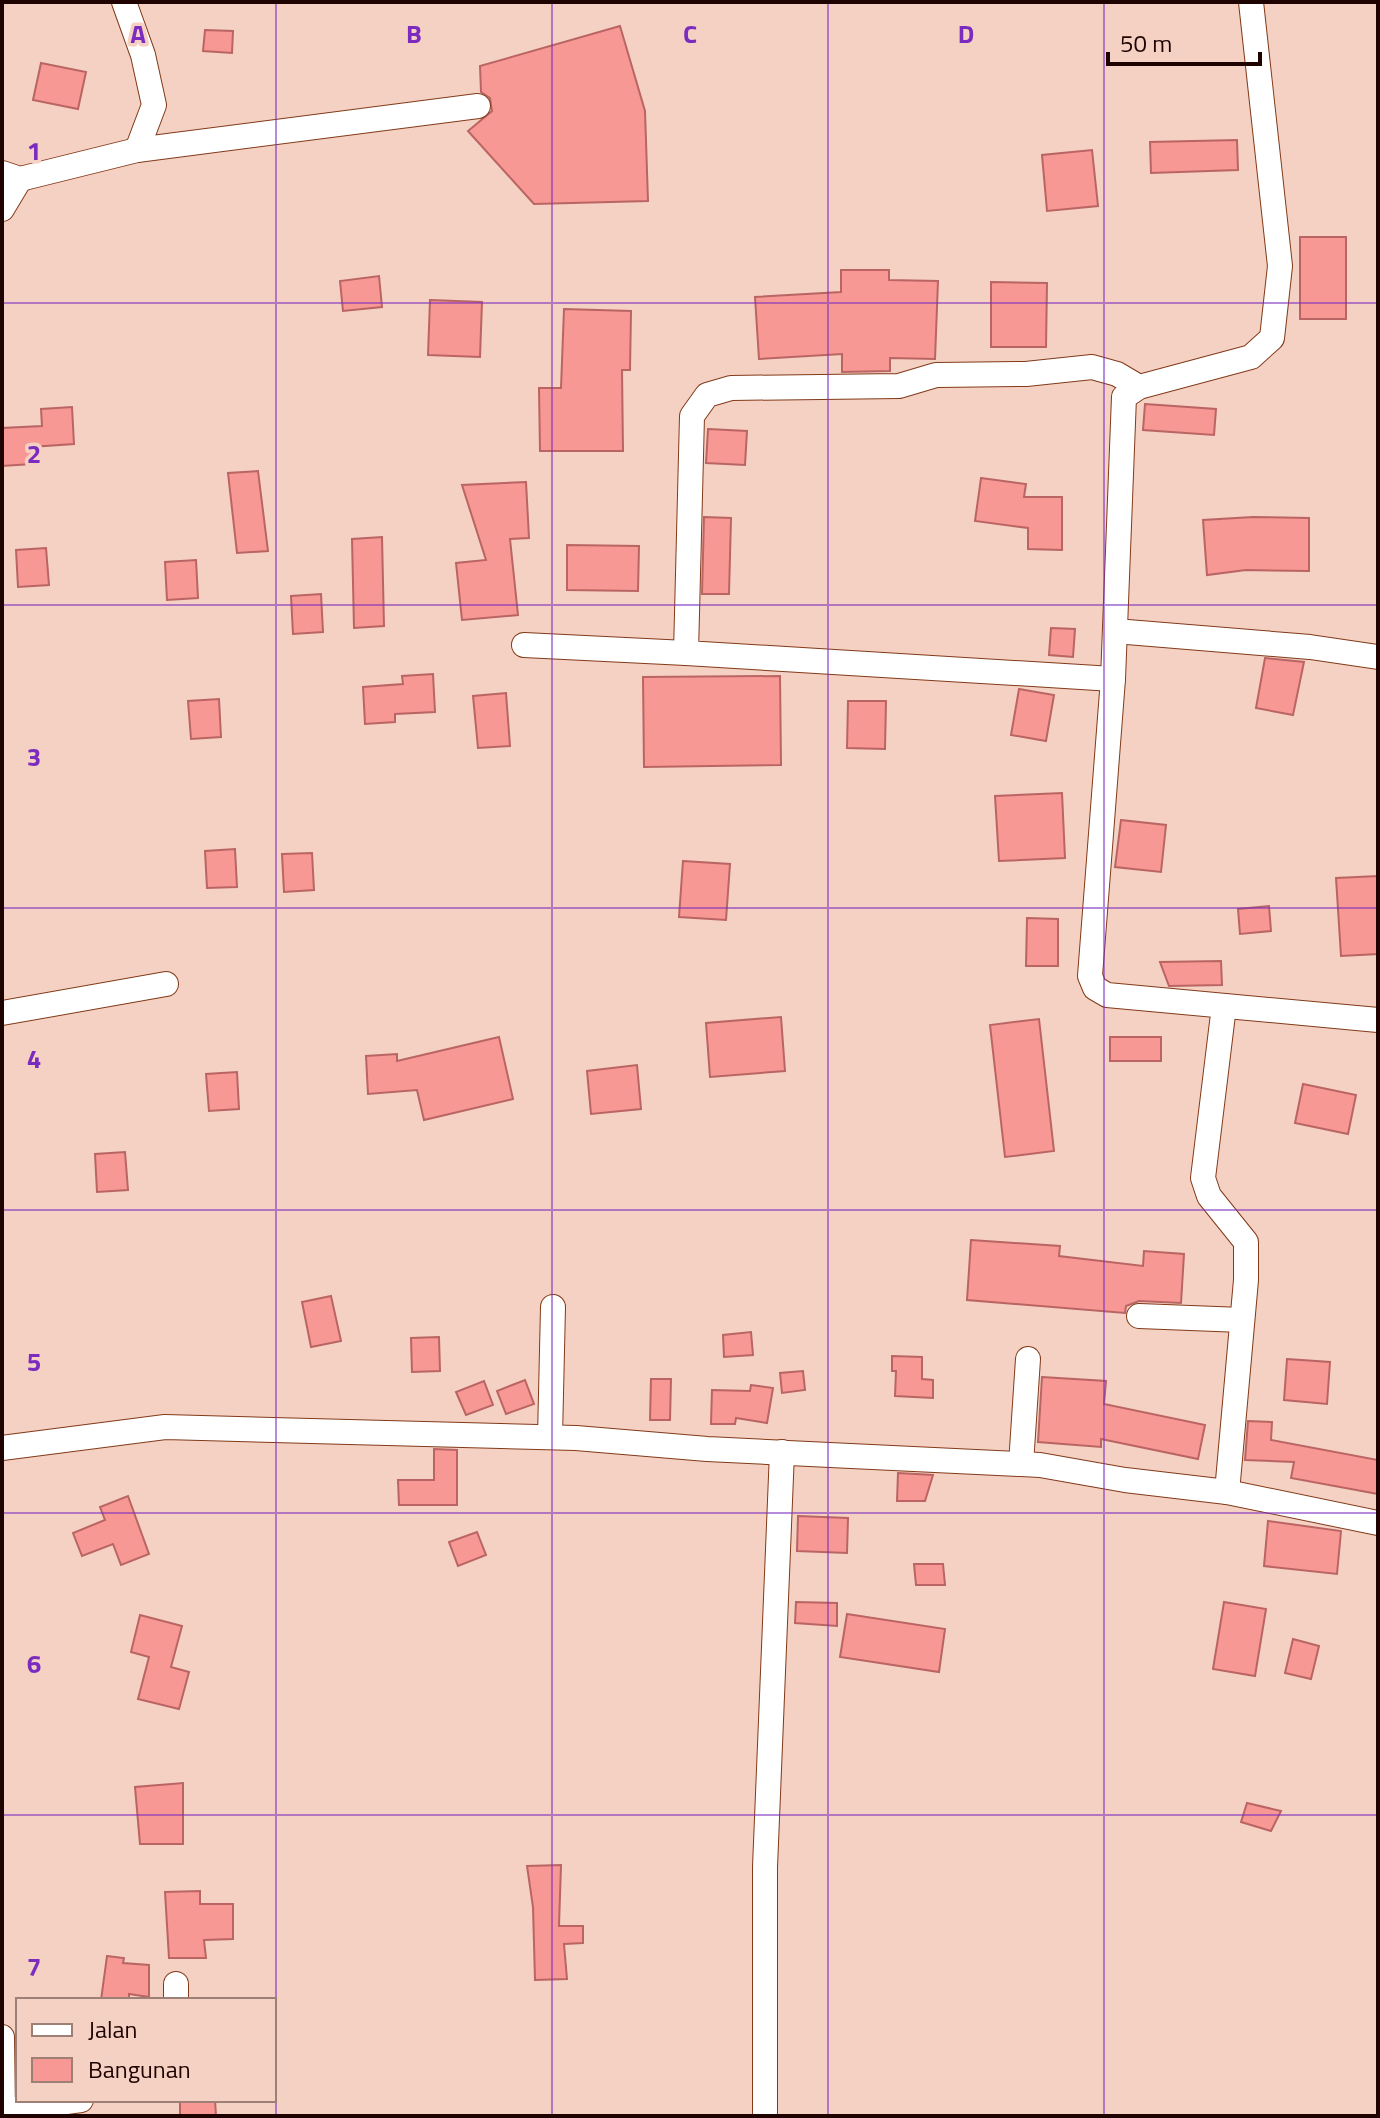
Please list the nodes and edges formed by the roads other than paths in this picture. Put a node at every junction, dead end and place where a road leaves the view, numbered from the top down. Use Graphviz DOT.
graph roads {
  1 [pos="124,2"];
  2 [pos="1251,2"];
  3 [pos="478,106"];
  4 [pos="137,150"];
  5 [pos="11,176"];
  6 [pos="2,209"];
  7 [pos="1139,387"];
  8 [pos="1115,631"];
  9 [pos="524,645"];
  10 [pos="686,653"];
  11 [pos="1378,657"];
  12 [pos="1113,679"];
  13 [pos="166,984"];
  14 [pos="1224,1006"];
  15 [pos="2,1013"];
  16 [pos="1378,1020"];
  17 [pos="553,1307"];
  18 [pos="1139,1316"];
  19 [pos="1242,1320"];
  20 [pos="1028,1359"];
  21 [pos="550,1437"];
  22 [pos="2,1448"];
  23 [pos="782,1452"];
  24 [pos="1021,1464"];
  25 [pos="1227,1492"];
  26 [pos="1378,1523"];
  27 [pos="2,2037"];
  28 [pos="67,2102"];
  29 [pos="2,2111"];
  30 [pos="765,2116"];
  1 -- 4 [label="street"];
  2 -- 7 [label="street"];
  3 -- 4 [label="street"];
  4 -- 5 [label="street"];
  5 -- 6 [label="street"];
  7 -- 8 [label="street"];
  7 -- 10 [label="street"];
  8 -- 11 [label="street"];
  8 -- 12 [label="street"];
  9 -- 10 [label="street"];
  10 -- 12 [label="street"];
  12 -- 14 [label="street"];
  13 -- 15 [label="street"];
  14 -- 16 [label="street"];
  14 -- 19 [label="street"];
  17 -- 21 [label="street"];
  18 -- 19 [label="street"];
  19 -- 25 [label="street"];
  20 -- 24 [label="street"];
  21 -- 22 [label="street"];
  21 -- 23 [label="street"];
  23 -- 24 [label="street"];
  23 -- 30 [label="street"];
  24 -- 25 [label="street"];
  25 -- 26 [label="street"];
  27 -- 29 [label="street"];
  28 -- 29 [label="street"];
}
